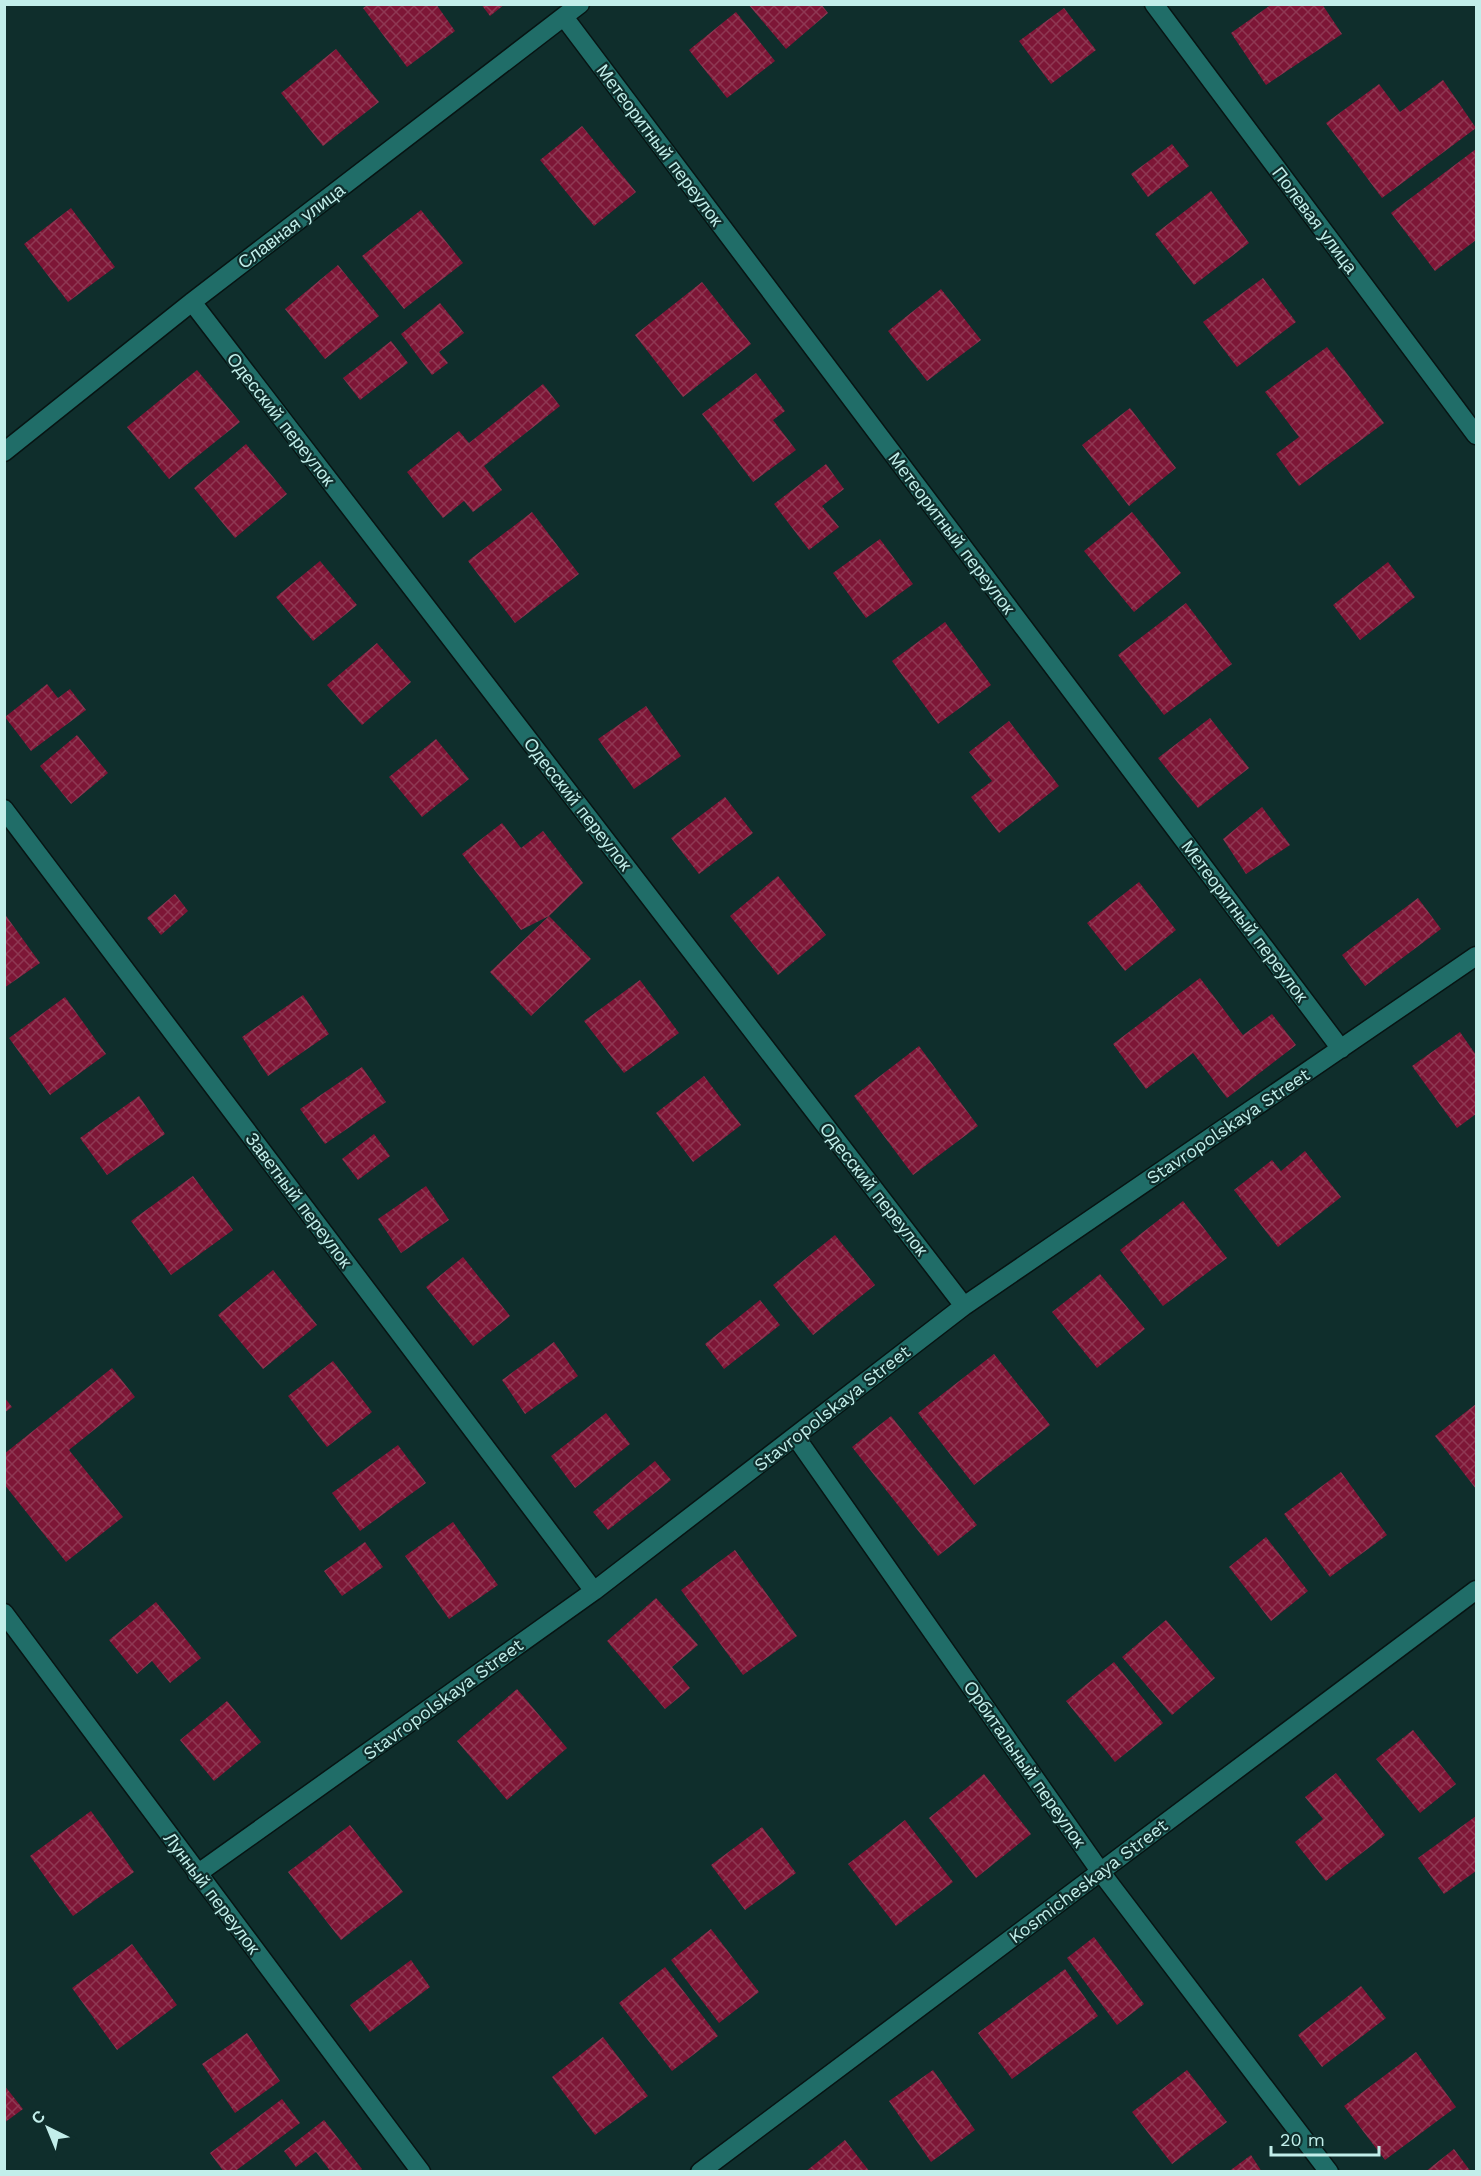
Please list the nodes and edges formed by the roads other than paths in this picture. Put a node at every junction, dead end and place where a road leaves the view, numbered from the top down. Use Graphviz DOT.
graph roads {
  1 [pos="580,4"];
  2 [pos="1154,4"];
  3 [pos="564,17"];
  4 [pos="192,302"];
  5 [pos="1476,435"];
  6 [pos="4,452"];
  7 [pos="4,809"];
  8 [pos="1476,956"];
  9 [pos="1341,1048"];
  10 [pos="964,1306"];
  11 [pos="795,1436"];
  12 [pos="1476,1590"];
  13 [pos="594,1591"];
  14 [pos="4,1613"];
  15 [pos="1100,1872"];
  16 [pos="197,1874"];
  17 [pos="421,2172"];
  18 [pos="700,2172"];
  19 [pos="1329,2172"];
  1 -- 3 [label="street, Славная улица"];
  2 -- 5 [label="street, Полевая улица"];
  3 -- 4 [label="street, Славная улица"];
  3 -- 9 [label="street, Метеоритный переулок"];
  4 -- 6 [label="street, Славная улица"];
  4 -- 10 [label="street, Одесский переулок"];
  7 -- 13 [label="street, Заветный переулок"];
  8 -- 9 [label="street, Stavropolskaya Street"];
  9 -- 10 [label="street, Stavropolskaya Street"];
  10 -- 11 [label="street, Stavropolskaya Street"];
  11 -- 13 [label="street, Stavropolskaya Street"];
  11 -- 15 [label="street, Орбитальный переулок"];
  12 -- 15 [label="street, Kosmicheskaya Street"];
  13 -- 16 [label="street, Stavropolskaya Street"];
  14 -- 16 [label="street, Лунный переулок"];
  15 -- 18 [label="street, Kosmicheskaya Street"];
  15 -- 19 [label="street, Орбитальный переулок"];
  16 -- 17 [label="street, Лунный переулок"];
}
